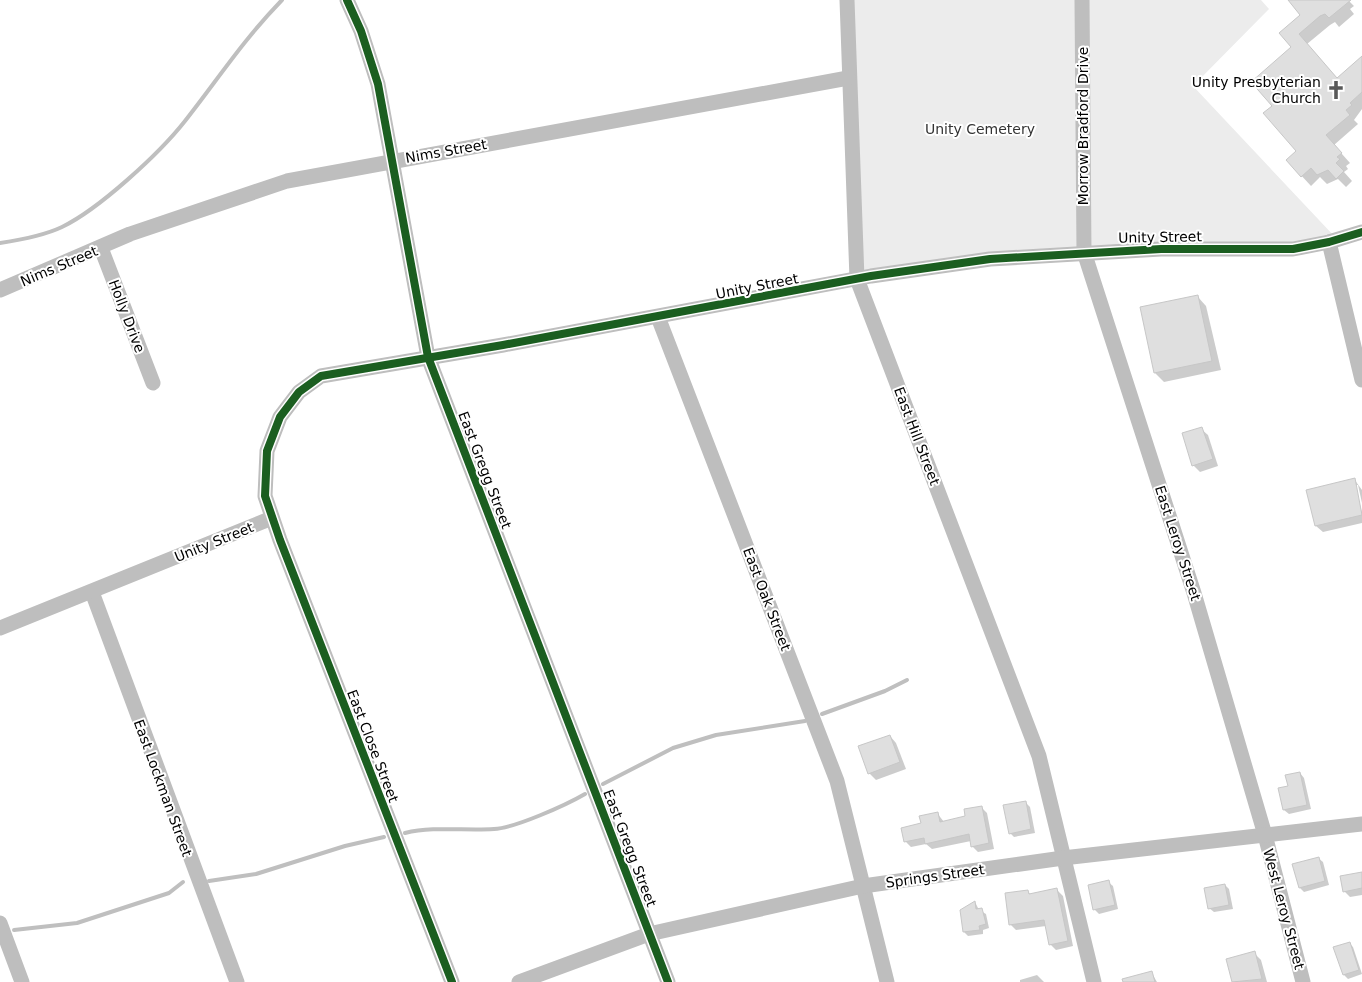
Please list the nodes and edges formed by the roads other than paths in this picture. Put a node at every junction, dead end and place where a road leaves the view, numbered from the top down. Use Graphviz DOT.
graph roads {
  1 [pos="347,0"];
  2 [pos="847,0"];
  3 [pos="1082,0"];
  4 [pos="848,78"];
  5 [pos="393,160"];
  6 [pos="1362,232"];
  7 [pos="1329,242"];
  8 [pos="101,248"];
  9 [pos="1084,252"];
  10 [pos="857,279"];
  11 [pos="0,290"];
  12 [pos="658,317"];
  13 [pos="428,357"];
  14 [pos="1362,380"];
  15 [pos="153,383"];
  16 [pos="272,518"];
  17 [pos="92,592"];
  18 [pos="0,628"];
  19 [pos="1362,824"];
  20 [pos="1265,835"];
  21 [pos="1063,858"];
  22 [pos="863,886"];
  23 [pos="0,923"];
  24 [pos="649,934"];
  25 [pos="22,982"];
  26 [pos="236,982"];
  27 [pos="452,982"];
  28 [pos="519,982"];
  29 [pos="668,982"];
  30 [pos="887,982"];
  31 [pos="1094,982"];
  32 [pos="1303,982"];
  1 -- 5 [label="street, East Gregg Street"];
  2 -- 4 [label="street, East Hill Street"];
  3 -- 9 [label="street, Morrow Bradford Drive"];
  4 -- 5 [label="street, Nims Street"];
  4 -- 10 [label="street, East Hill Street"];
  5 -- 8 [label="street, Nims Street"];
  5 -- 13 [label="street, East Gregg Street"];
  6 -- 7 [label="street, Unity Street"];
  7 -- 9 [label="street, Unity Street"];
  7 -- 14 [label="street"];
  8 -- 11 [label="street, Nims Street"];
  8 -- 15 [label="street, Holly Drive"];
  9 -- 10 [label="street, Unity Street"];
  9 -- 20 [label="street, East Leroy Street"];
  10 -- 12 [label="street, Unity Street"];
  10 -- 21 [label="street, East Hill Street"];
  12 -- 13 [label="street, Unity Street"];
  12 -- 22 [label="street, East Oak Street"];
  13 -- 16 [label="street, Unity Street"];
  13 -- 24 [label="street, East Gregg Street"];
  16 -- 17 [label="street, Unity Street"];
  16 -- 27 [label="street, East Close Street"];
  17 -- 18 [label="street, Unity Street"];
  17 -- 26 [label="street, East Lockman Street"];
  19 -- 20 [label="street, Springs Street"];
  20 -- 21 [label="street, Springs Street"];
  20 -- 32 [label="street, West Leroy Street"];
  21 -- 22 [label="street, Springs Street"];
  21 -- 31 [label="street, East Hill Street"];
  22 -- 24 [label="street, Springs Street"];
  22 -- 30 [label="street, East Oak Street"];
  23 -- 25 [label="street"];
  24 -- 28 [label="street, Springs Street"];
  24 -- 29 [label="street, East Gregg Street"];
}
